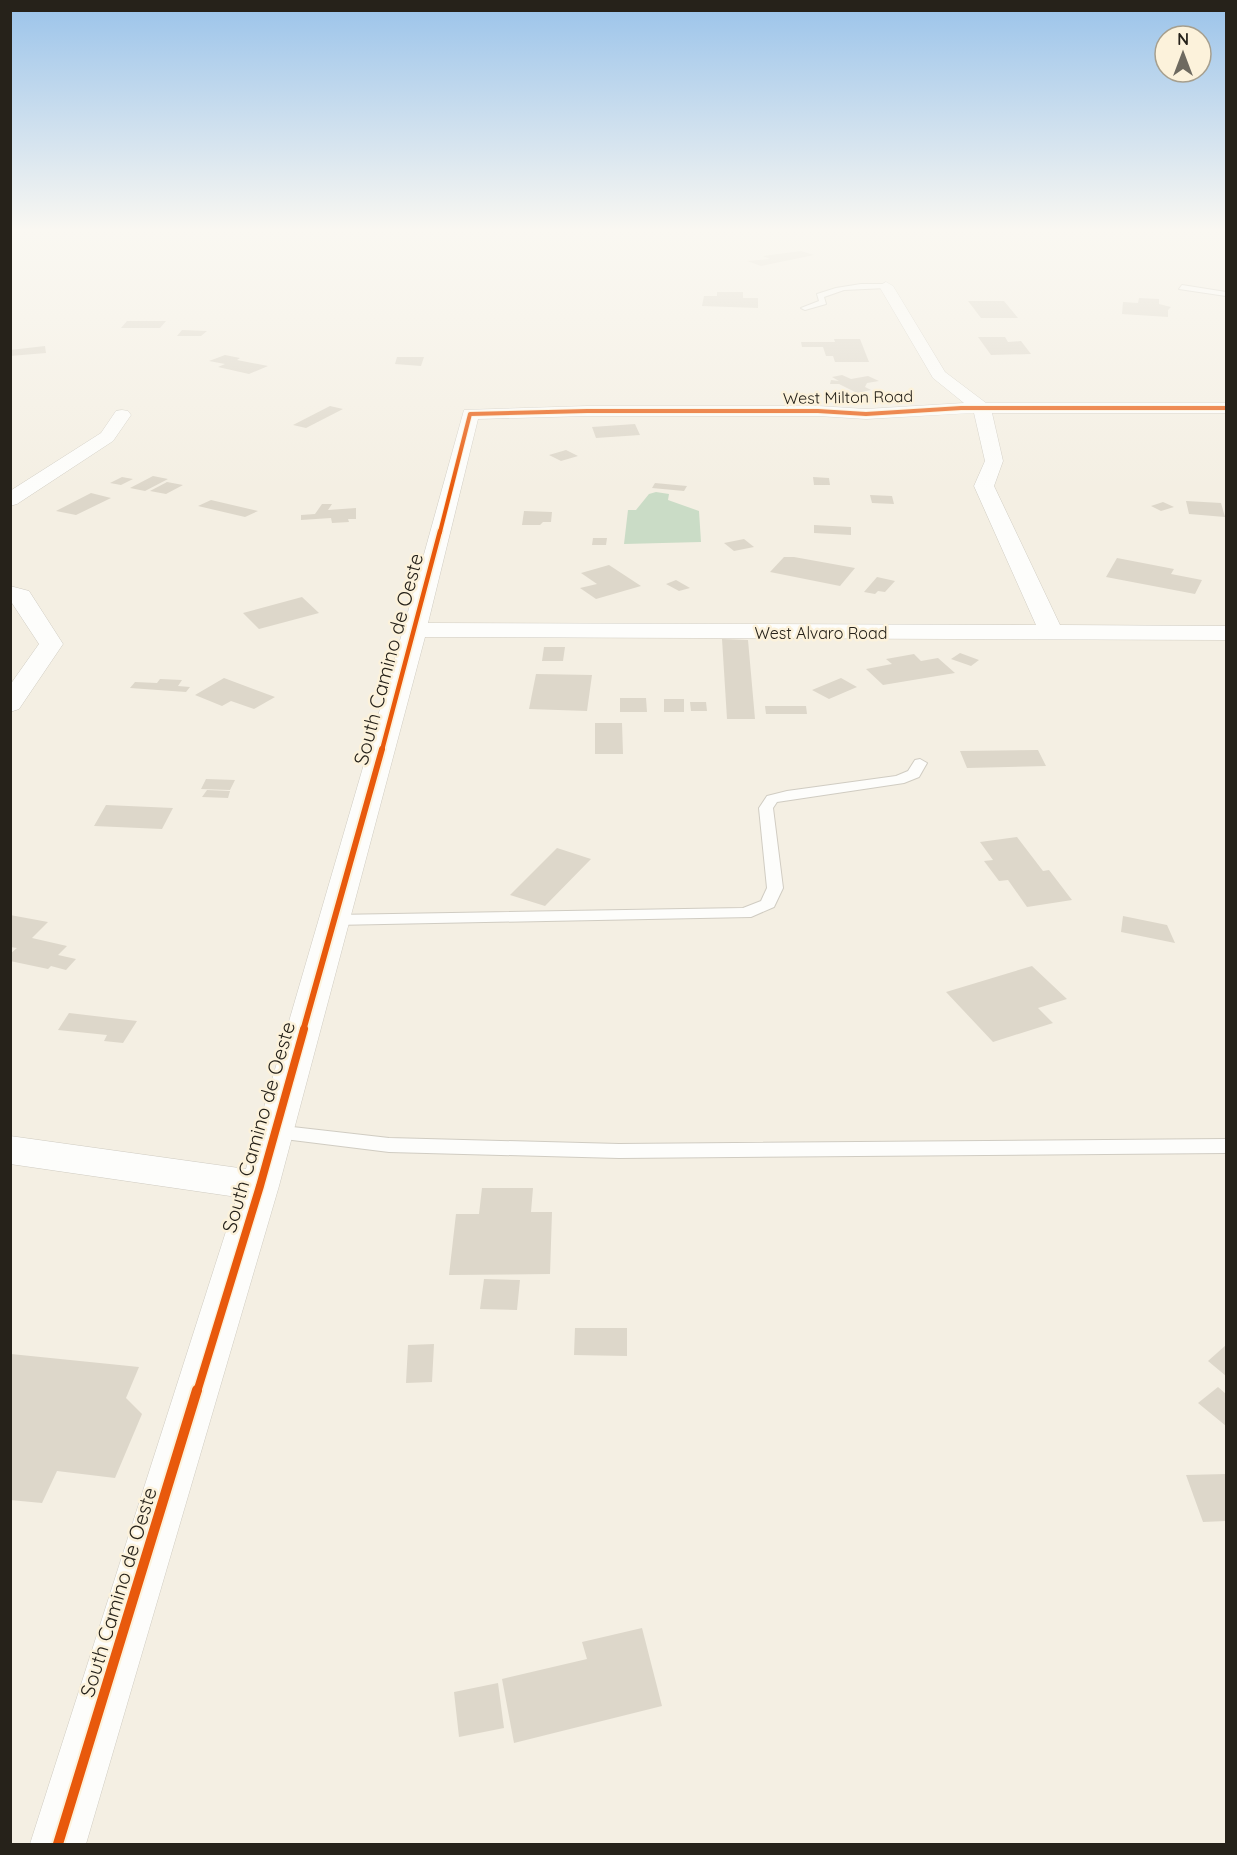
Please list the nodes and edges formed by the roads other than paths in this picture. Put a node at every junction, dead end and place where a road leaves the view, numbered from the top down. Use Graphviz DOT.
graph roads {
  1 [pos="904,317"];
  2 [pos="982,408"];
  3 [pos="1227,408"];
  4 [pos="470,414"];
  5 [pos="122,415"];
  6 [pos="10,500"];
  7 [pos="10,593"];
  8 [pos="415,630"];
  9 [pos="1227,633"];
  10 [pos="1052,634"];
  11 [pos="10,704"];
  12 [pos="920,764"];
  13 [pos="334,920"];
  14 [pos="275,1132"];
  15 [pos="1227,1146"];
  16 [pos="10,1150"];
  17 [pos="260,1186"];
  18 [pos="58,1845"];
  1 -- 2 [label="street"];
  2 -- 3 [label="street, West Milton Road"];
  2 -- 4 [label="street, West Milton Road"];
  2 -- 10 [label="street"];
  4 -- 8 [label="street, South Camino de Oeste"];
  5 -- 6 [label="street"];
  7 -- 11 [label="street"];
  8 -- 10 [label="street, West Alvaro Road"];
  8 -- 13 [label="street, South Camino de Oeste"];
  9 -- 10 [label="street, West Alvaro Road"];
  12 -- 13 [label="lane"];
  13 -- 14 [label="street, South Camino de Oeste"];
  14 -- 15 [label="lane"];
  14 -- 17 [label="street, South Camino de Oeste"];
  16 -- 17 [label="street"];
  17 -- 18 [label="street, South Camino de Oeste"];
}
